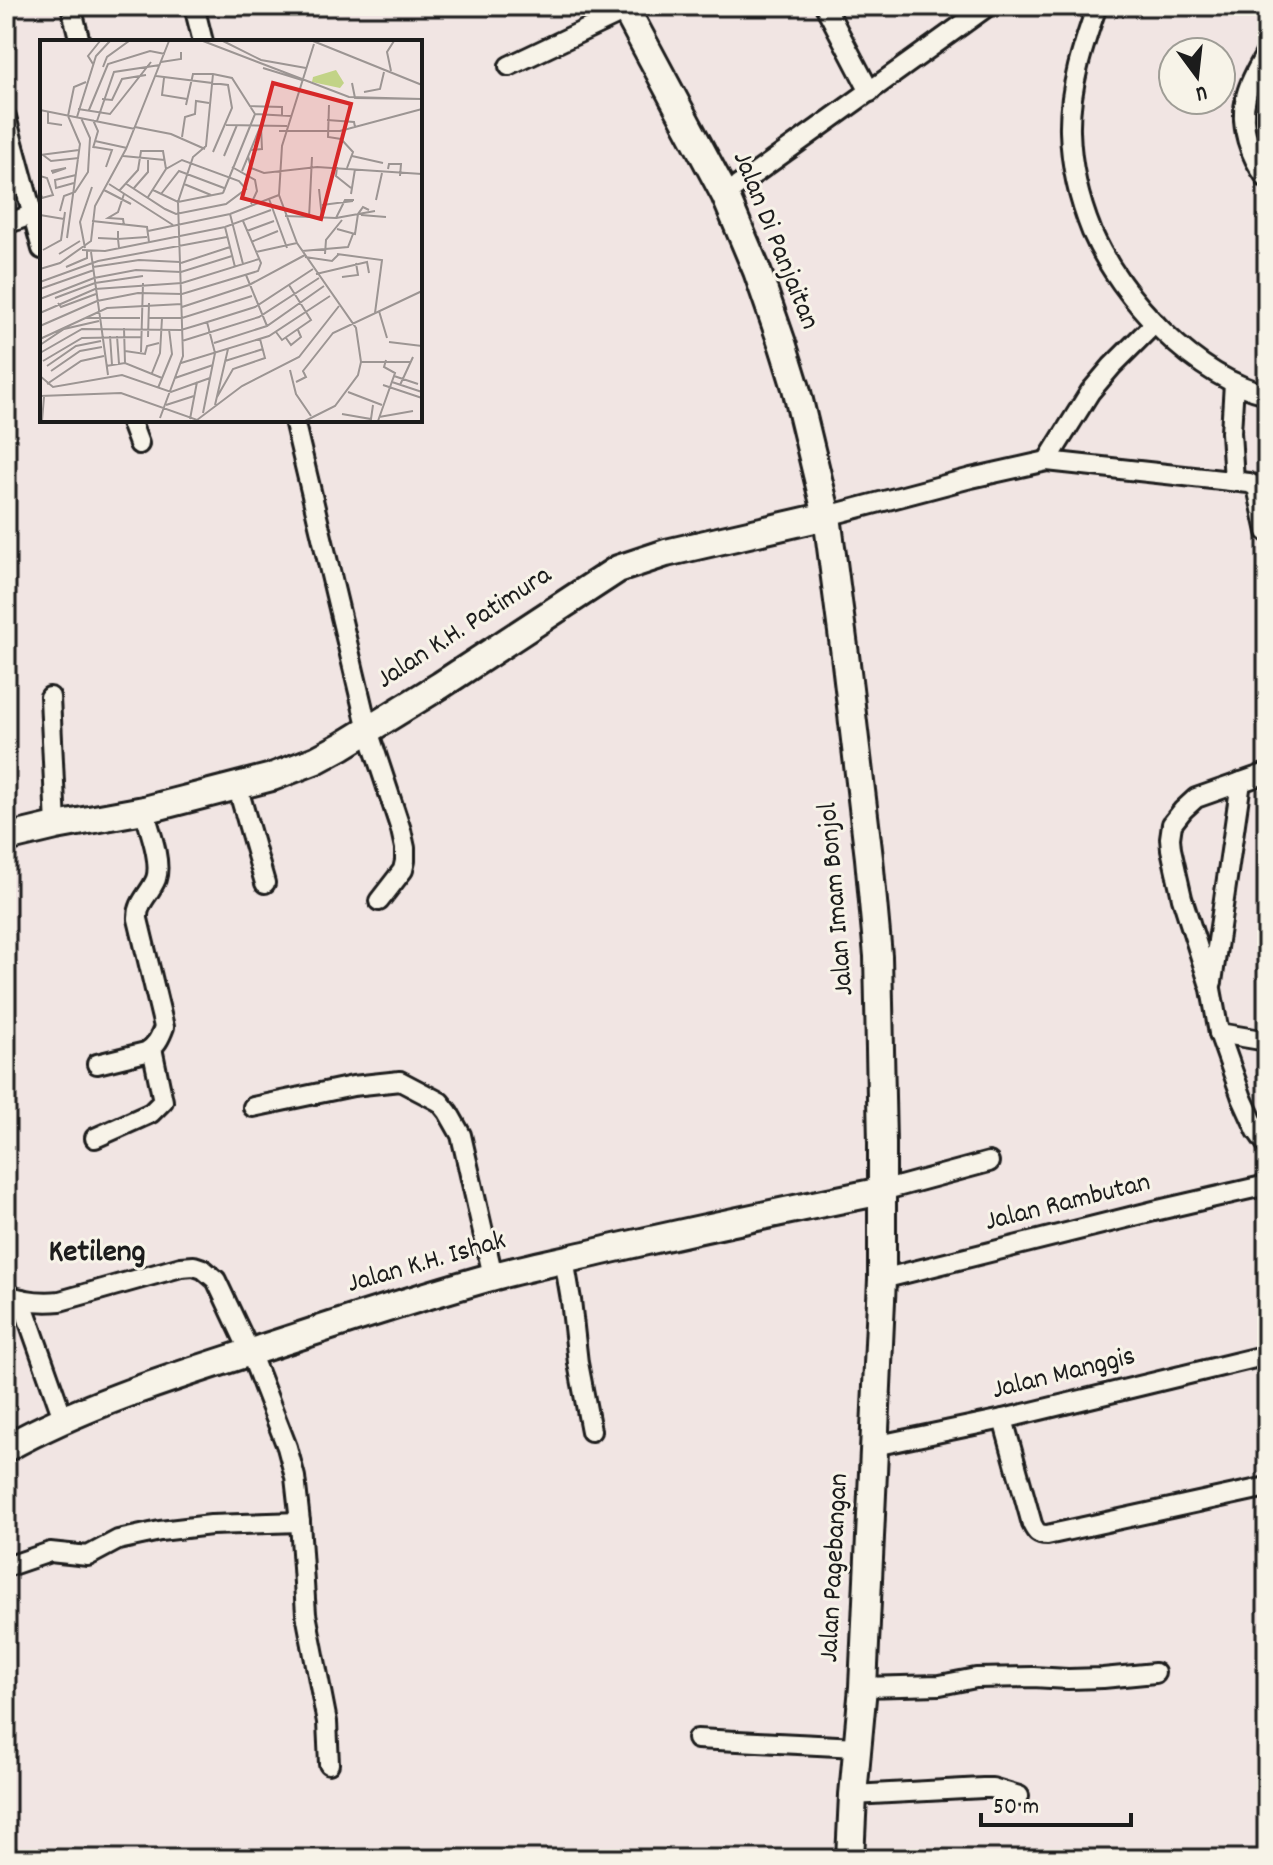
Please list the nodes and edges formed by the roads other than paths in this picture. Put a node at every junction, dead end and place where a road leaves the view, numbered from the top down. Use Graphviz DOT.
graph roads {
  1 [pos="71,6"];
  2 [pos="194,6"];
  3 [pos="825,6"];
  4 [pos="988,6"];
  5 [pos="1097,6"];
  6 [pos="626,8"];
  7 [pos="80,40"];
  8 [pos="202,40"];
  9 [pos="1267,51"];
  10 [pos="509,66"];
  11 [pos="870,92"];
  12 [pos="6,117"];
  13 [pos="1267,179"];
  14 [pos="725,195"];
  15 [pos="37,218"];
  16 [pos="6,224"];
  17 [pos="1155,323"];
  18 [pos="1234,383"];
  19 [pos="1267,394"];
  20 [pos="131,422"];
  21 [pos="294,422"];
  22 [pos="139,444"];
  23 [pos="1047,461"];
  24 [pos="1234,481"];
  25 [pos="827,516"];
  26 [pos="1267,532"];
  27 [pos="50,697"];
  28 [pos="368,730"];
  29 [pos="1267,773"];
  30 [pos="1241,782"];
  31 [pos="237,785"];
  32 [pos="144,810"];
  33 [pos="56,826"];
  34 [pos="6,838"];
  35 [pos="265,883"];
  36 [pos="379,901"];
  37 [pos="1211,989"];
  38 [pos="1219,1033"];
  39 [pos="1267,1041"];
  40 [pos="152,1048"];
  41 [pos="97,1064"];
  42 [pos="253,1107"];
  43 [pos="95,1138"];
  44 [pos="1267,1145"];
  45 [pos="989,1162"];
  46 [pos="1267,1185"];
  47 [pos="882,1191"];
  48 [pos="564,1259"];
  49 [pos="493,1276"];
  50 [pos="882,1279"];
  51 [pos="14,1296"];
  52 [pos="250,1352"];
  53 [pos="1267,1355"];
  54 [pos="63,1418"];
  55 [pos="1003,1419"];
  56 [pos="591,1431"];
  57 [pos="874,1446"];
  58 [pos="6,1448"];
  59 [pos="1267,1487"];
  60 [pos="300,1522"];
  61 [pos="6,1567"];
  62 [pos="1155,1673"];
  63 [pos="863,1687"];
  64 [pos="697,1739"];
  65 [pos="857,1747"];
  66 [pos="329,1764"];
  67 [pos="853,1795"];
  68 [pos="1019,1796"];
  69 [pos="850,1859"];
  1 -- 7 [label="street"];
  2 -- 8 [label="street"];
  3 -- 11 [label="street"];
  4 -- 11 [label="street"];
  5 -- 17 [label="street"];
  6 -- 10 [label="street"];
  6 -- 14 [label="street, Jalan Di Panjaitan"];
  9 -- 13 [label="street"];
  11 -- 14 [label="street"];
  12 -- 15 [label="street"];
  14 -- 25 [label="street, Jalan Di Panjaitan"];
  15 -- 16 [label="street"];
  17 -- 18 [label="street"];
  17 -- 23 [label="street"];
  18 -- 19 [label="street"];
  18 -- 24 [label="street"];
  20 -- 22 [label="street"];
  21 -- 28 [label="street"];
  23 -- 24 [label="street"];
  23 -- 25 [label="street"];
  24 -- 26 [label="street"];
  25 -- 28 [label="street, Jalan K.H. Patimura"];
  25 -- 47 [label="street, Jalan Imam Bonjol"];
  27 -- 33 [label="street"];
  28 -- 31 [label="street, Jalan K.H. Patimura"];
  28 -- 36 [label="street"];
  29 -- 30 [label="street"];
  30 -- 37 [label="street"];
  30 -- 37 [label="street"];
  31 -- 32 [label="street, Jalan K.H. Patimura"];
  31 -- 35 [label="street"];
  32 -- 33 [label="street, Jalan K.H. Patimura"];
  32 -- 40 [label="street"];
  33 -- 34 [label="street, Jalan K.H. Patimura"];
  37 -- 38 [label="street"];
  38 -- 39 [label="street"];
  38 -- 44 [label="street"];
  40 -- 41 [label="street"];
  40 -- 43 [label="street"];
  42 -- 49 [label="street"];
  45 -- 47 [label="street"];
  46 -- 50 [label="street, Jalan Rambutan"];
  47 -- 48 [label="street, Jalan K.H. Ishak"];
  47 -- 50 [label="street, Jalan Imam Bonjol"];
  48 -- 49 [label="street, Jalan K.H. Ishak"];
  48 -- 56 [label="street"];
  49 -- 52 [label="street, Jalan K.H. Ishak"];
  50 -- 57 [label="street, Jalan Pagebangan"];
  51 -- 52 [label="street"];
  51 -- 54 [label="street"];
  52 -- 54 [label="street, Jalan K.H. Ishak"];
  52 -- 60 [label="street"];
  53 -- 55 [label="street, Jalan Manggis"];
  54 -- 58 [label="street, Jalan K.H. Ishak"];
  55 -- 57 [label="street, Jalan Manggis"];
  55 -- 59 [label="street"];
  57 -- 63 [label="street, Jalan Pagebangan"];
  60 -- 61 [label="street"];
  60 -- 66 [label="street"];
  62 -- 63 [label="street"];
  63 -- 65 [label="street, Jalan Pagebangan"];
  64 -- 65 [label="street"];
  65 -- 67 [label="street, Jalan Pagebangan"];
  67 -- 68 [label="street"];
  67 -- 69 [label="street, Jalan Pagebangan"];
}
